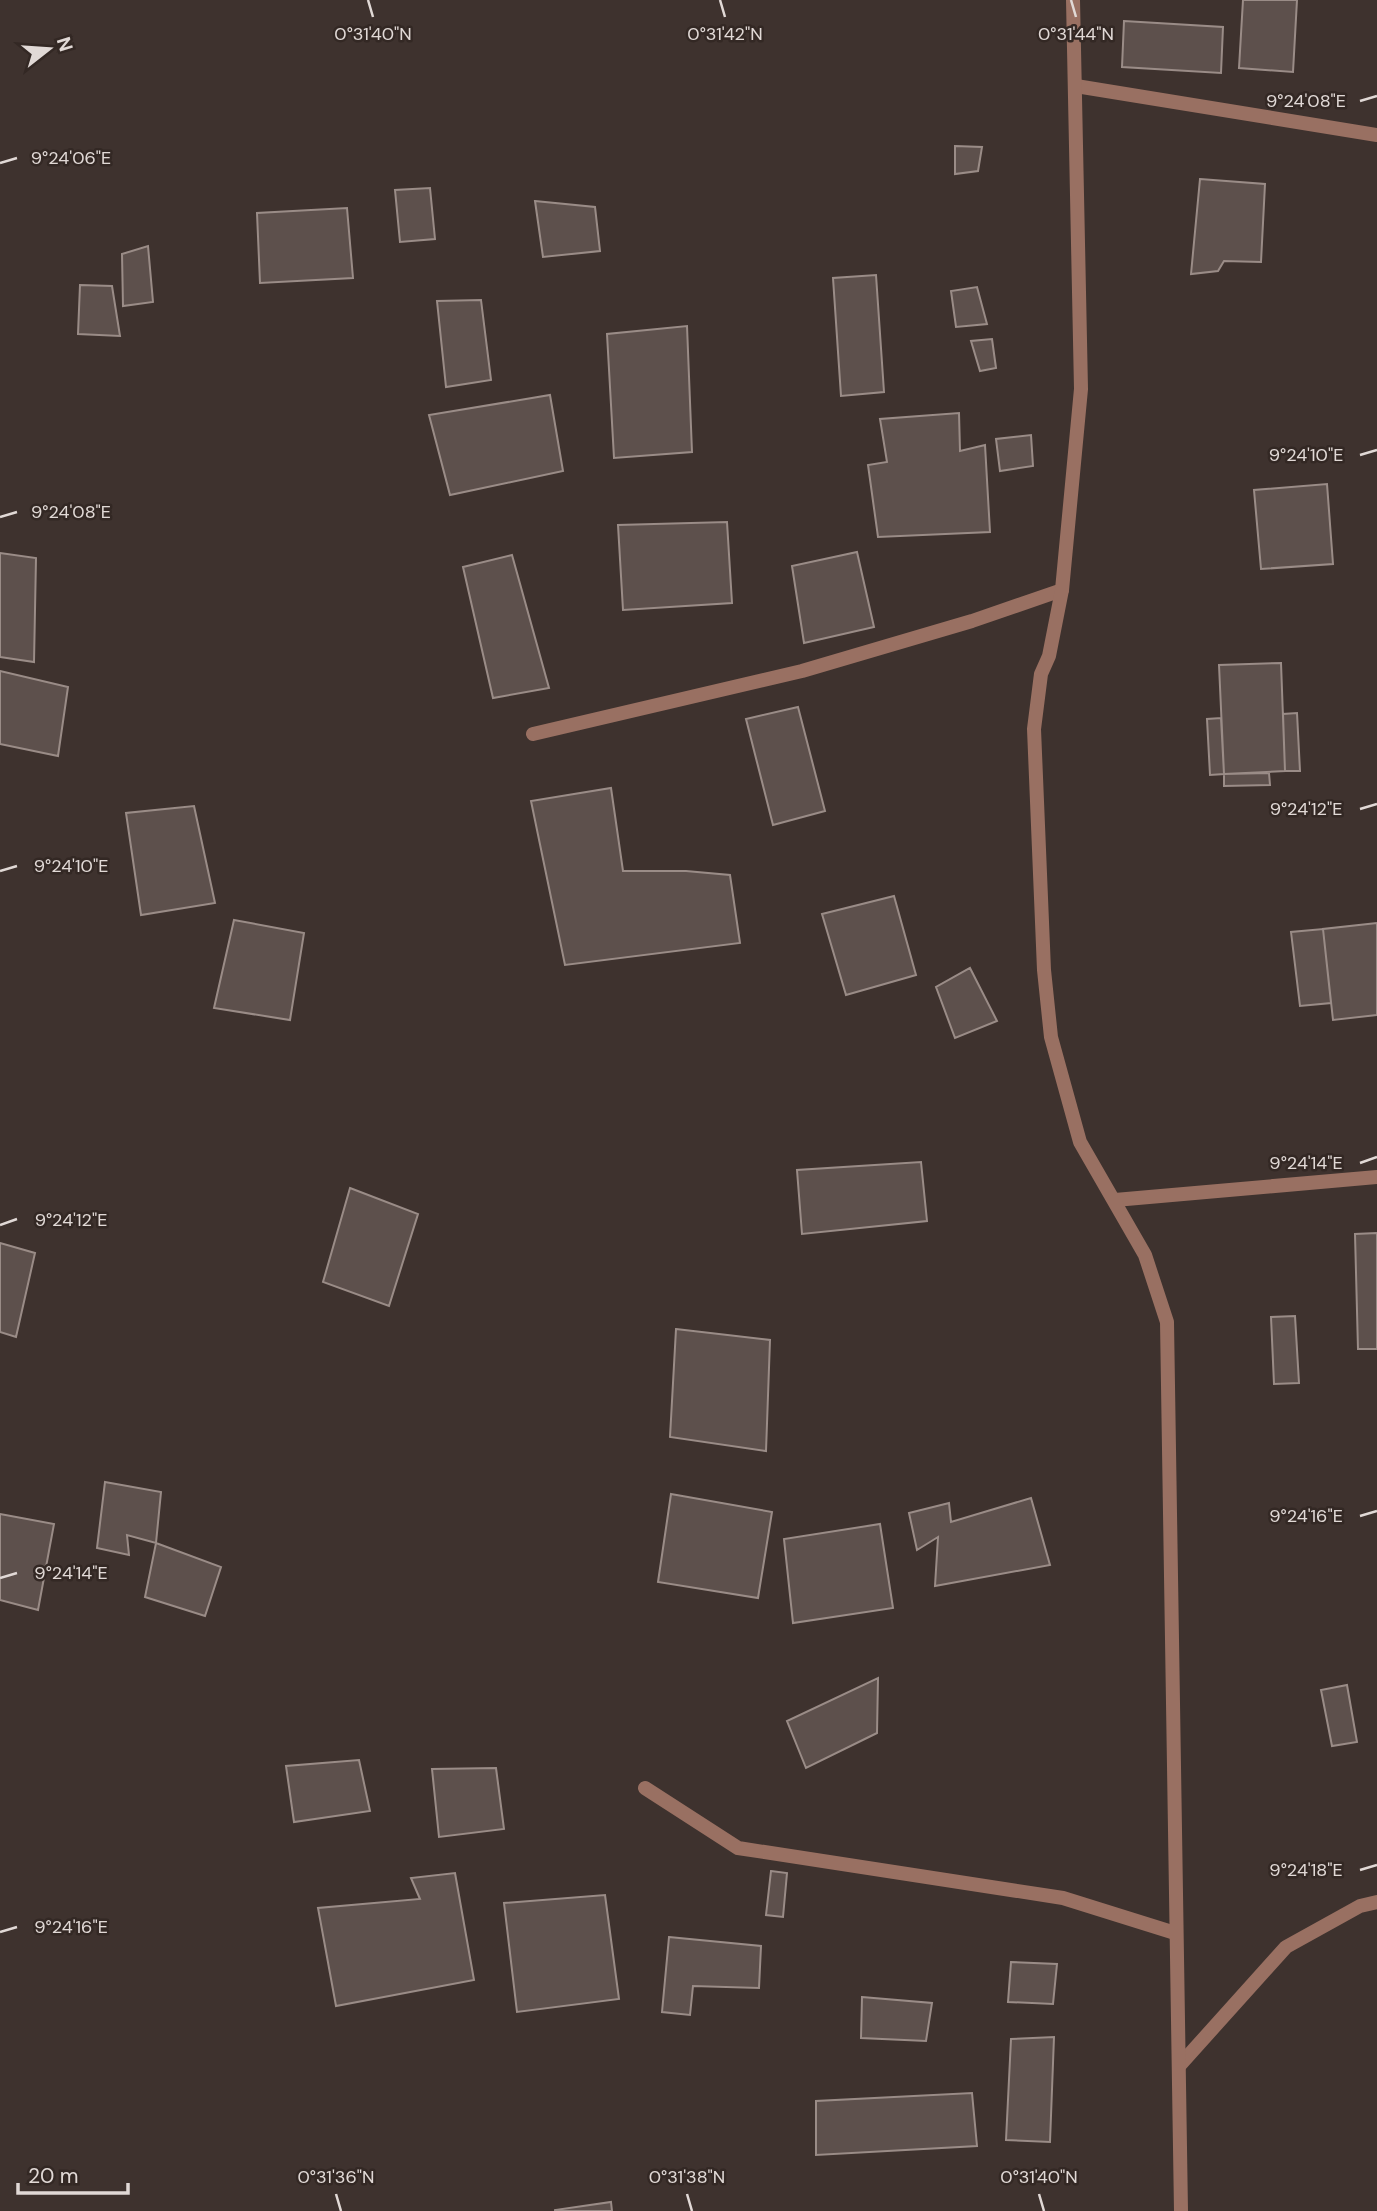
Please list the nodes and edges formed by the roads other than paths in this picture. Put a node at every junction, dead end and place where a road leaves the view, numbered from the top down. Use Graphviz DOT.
graph roads {
  1 [pos="1073,0"];
  2 [pos="1076,86"];
  3 [pos="1377,135"];
  4 [pos="1062,590"];
  5 [pos="533,734"];
  6 [pos="1377,1177"];
  7 [pos="1115,1200"];
  8 [pos="645,1788"];
  9 [pos="1377,1902"];
  10 [pos="1175,1933"];
  11 [pos="1179,2066"];
  12 [pos="1181,2211"];
  1 -- 2 [label="street"];
  2 -- 3 [label="street"];
  2 -- 4 [label="street"];
  4 -- 5 [label="street"];
  4 -- 7 [label="street"];
  6 -- 7 [label="street"];
  7 -- 10 [label="street"];
  8 -- 10 [label="street"];
  9 -- 11 [label="street"];
  10 -- 11 [label="street"];
  11 -- 12 [label="street"];
}
